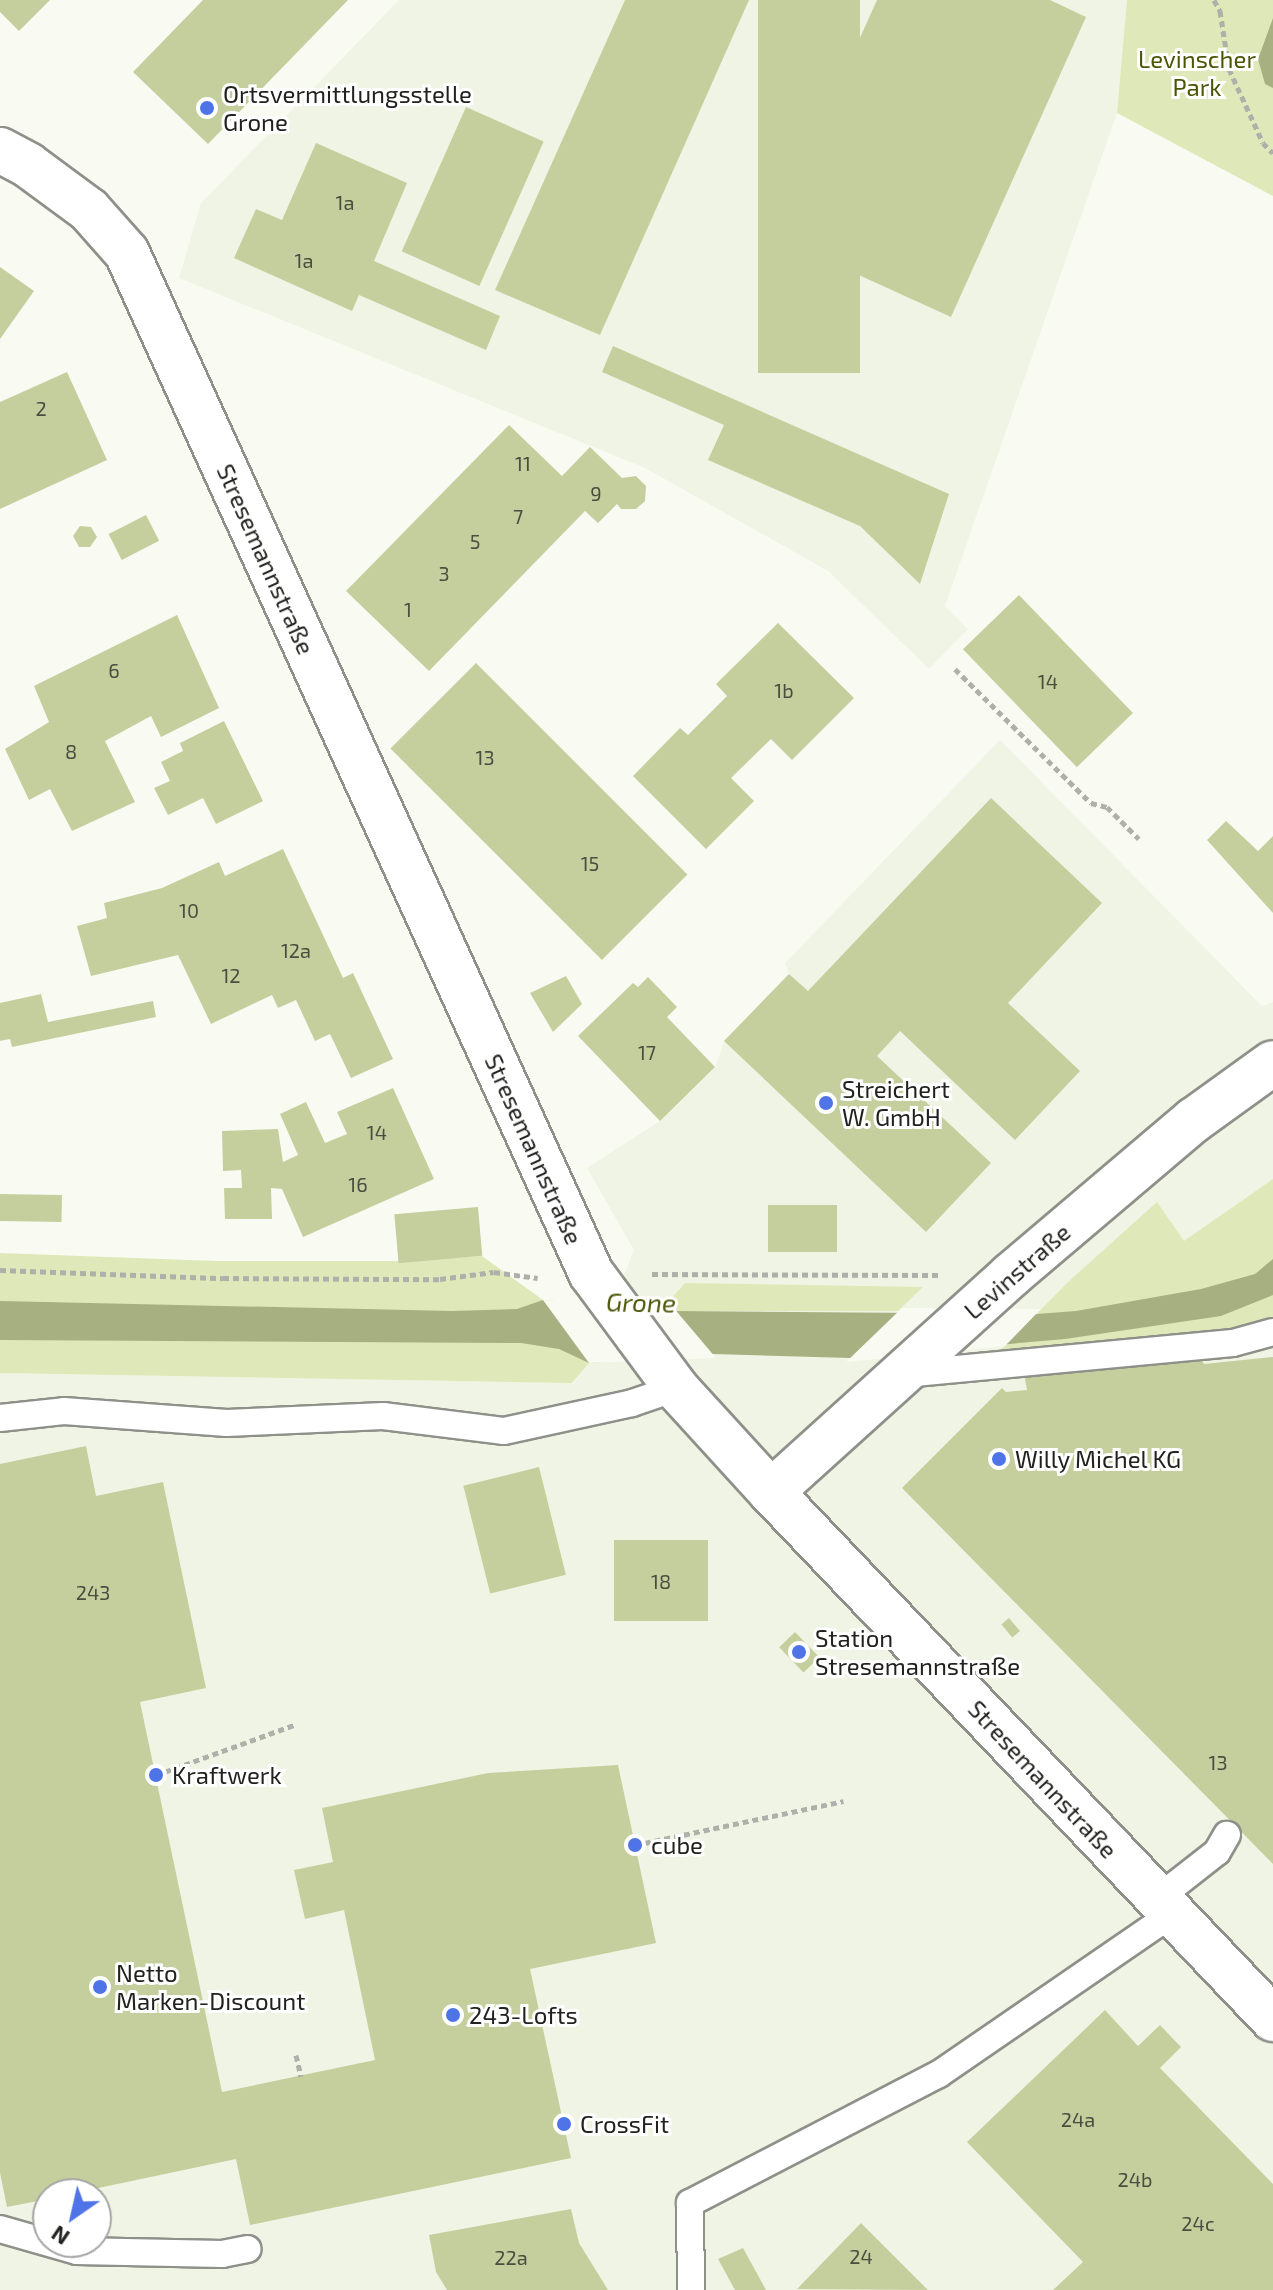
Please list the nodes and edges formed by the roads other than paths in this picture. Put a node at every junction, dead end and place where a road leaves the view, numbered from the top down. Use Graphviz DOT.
graph roads {
  1 [pos="0,150"];
  2 [pos="1273,1063"];
  3 [pos="1273,1332"];
  4 [pos="909,1368"];
  5 [pos="667,1375"];
  6 [pos="0,1418"];
  7 [pos="771,1492"];
  8 [pos="1227,1835"];
  9 [pos="1164,1906"];
  10 [pos="1273,2019"];
  11 [pos="0,2229"];
  12 [pos="248,2249"];
  13 [pos="691,2290"];
  1 -- 5 [label="street, Stresemannstraße"];
  2 -- 4 [label="street, Levinstraße"];
  3 -- 4 [label="lane"];
  4 -- 7 [label="street, Levinstraße"];
  5 -- 6 [label="lane"];
  5 -- 7 [label="street, Stresemannstraße"];
  7 -- 9 [label="street, Stresemannstraße"];
  8 -- 9 [label="lane"];
  9 -- 10 [label="street, Stresemannstraße"];
  9 -- 13 [label="lane"];
  11 -- 12 [label="lane"];
}
